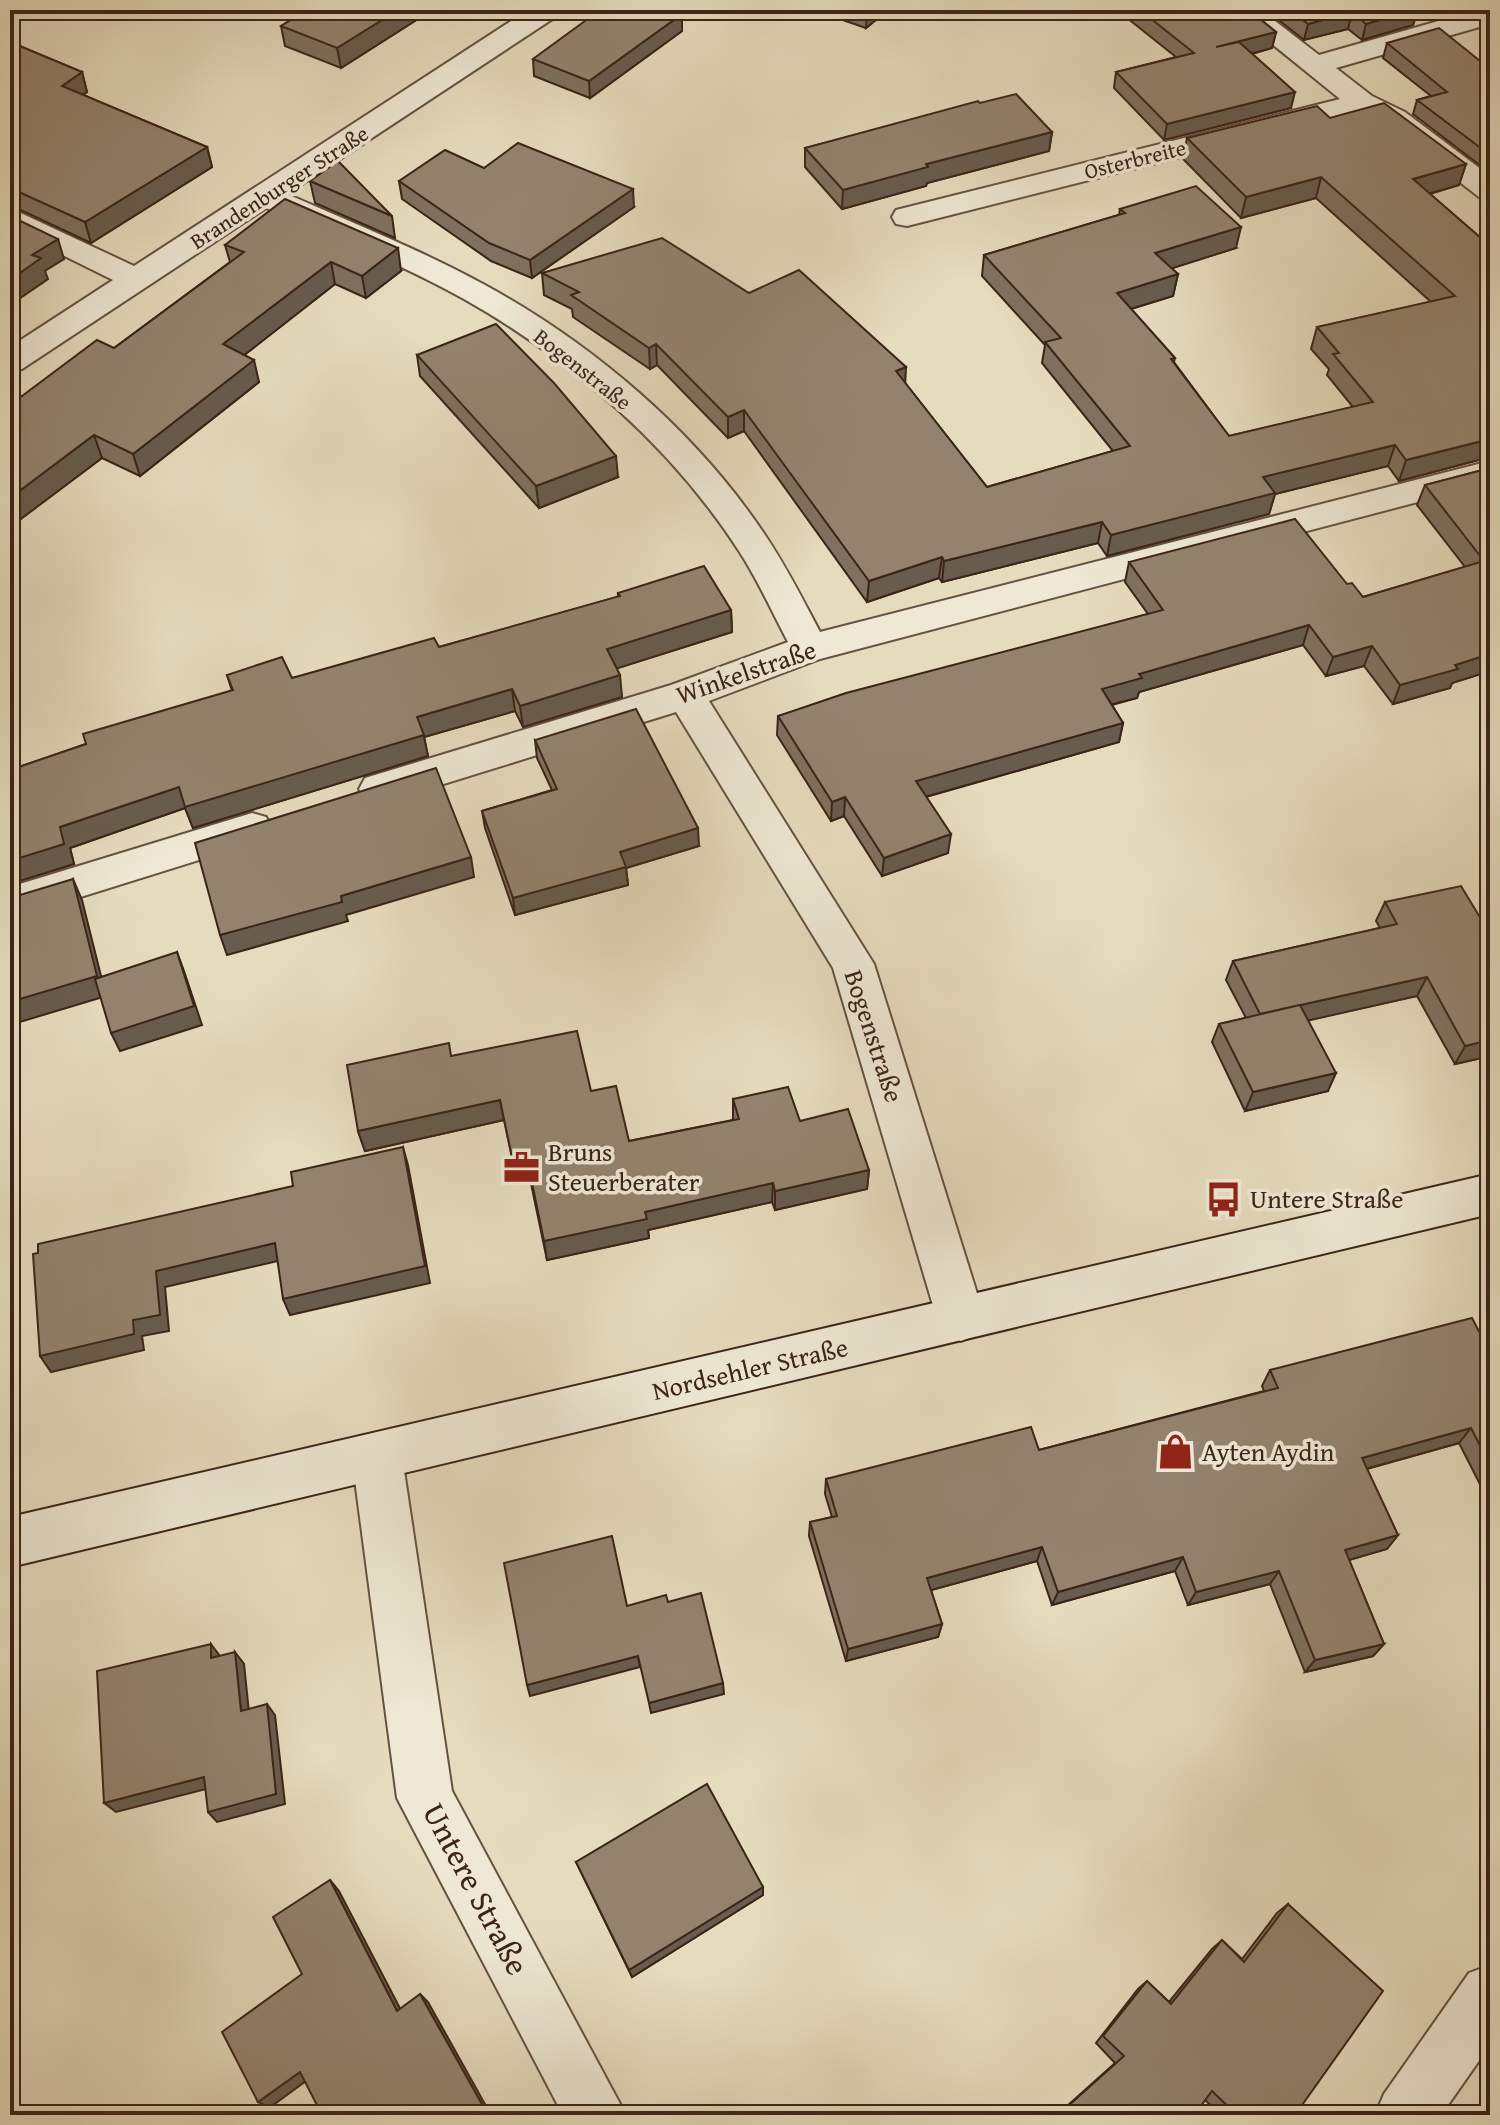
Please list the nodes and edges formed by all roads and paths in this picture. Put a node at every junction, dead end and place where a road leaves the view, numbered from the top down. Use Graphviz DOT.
graph roads {
  1 [pos="547,10"];
  2 [pos="1244,10"];
  3 [pos="1490,15"];
  4 [pos="1314,65"];
  5 [pos="1362,102"];
  6 [pos="1490,191"];
  7 [pos="265,196"];
  8 [pos="10,217"];
  9 [pos="907,217"];
  10 [pos="137,280"];
  11 [pos="10,362"];
  12 [pos="1490,472"];
  13 [pos="810,648"];
  14 [pos="685,695"];
  15 [pos="340,801"];
  16 [pos="280,820"];
  17 [pos="10,903"];
  18 [pos="1490,1194"];
  19 [pos="961,1319"];
  20 [pos="377,1457"];
  21 [pos="10,1542"];
  22 [pos="1490,1994"];
  23 [pos="596,2115"];
  24 [pos="1405,2115"];
  1 -- 7 [label="street, Brandenburger Straße"];
  2 -- 4 [label="street"];
  3 -- 4 [label="street"];
  4 -- 5 [label="street"];
  5 -- 6 [label="street"];
  5 -- 9 [label="street, Osterbreite"];
  7 -- 10 [label="street, Brandenburger Straße"];
  7 -- 13 [label="street, Bogenstraße"];
  8 -- 10 [label="street"];
  10 -- 11 [label="street, Brandenburger Straße"];
  12 -- 13 [label="street, Winkelstraße"];
  13 -- 14 [label="street, Winkelstraße"];
  14 -- 15 [label="street, Winkelstraße"];
  14 -- 19 [label="street, Bogenstraße"];
  16 -- 17 [label="street"];
  18 -- 19 [label="street, Nordsehler Straße"];
  19 -- 20 [label="street, Nordsehler Straße"];
  20 -- 21 [label="street, Nordsehler Straße"];
  20 -- 23 [label="street, Untere Straße"];
  22 -- 24 [label="street"];
}
